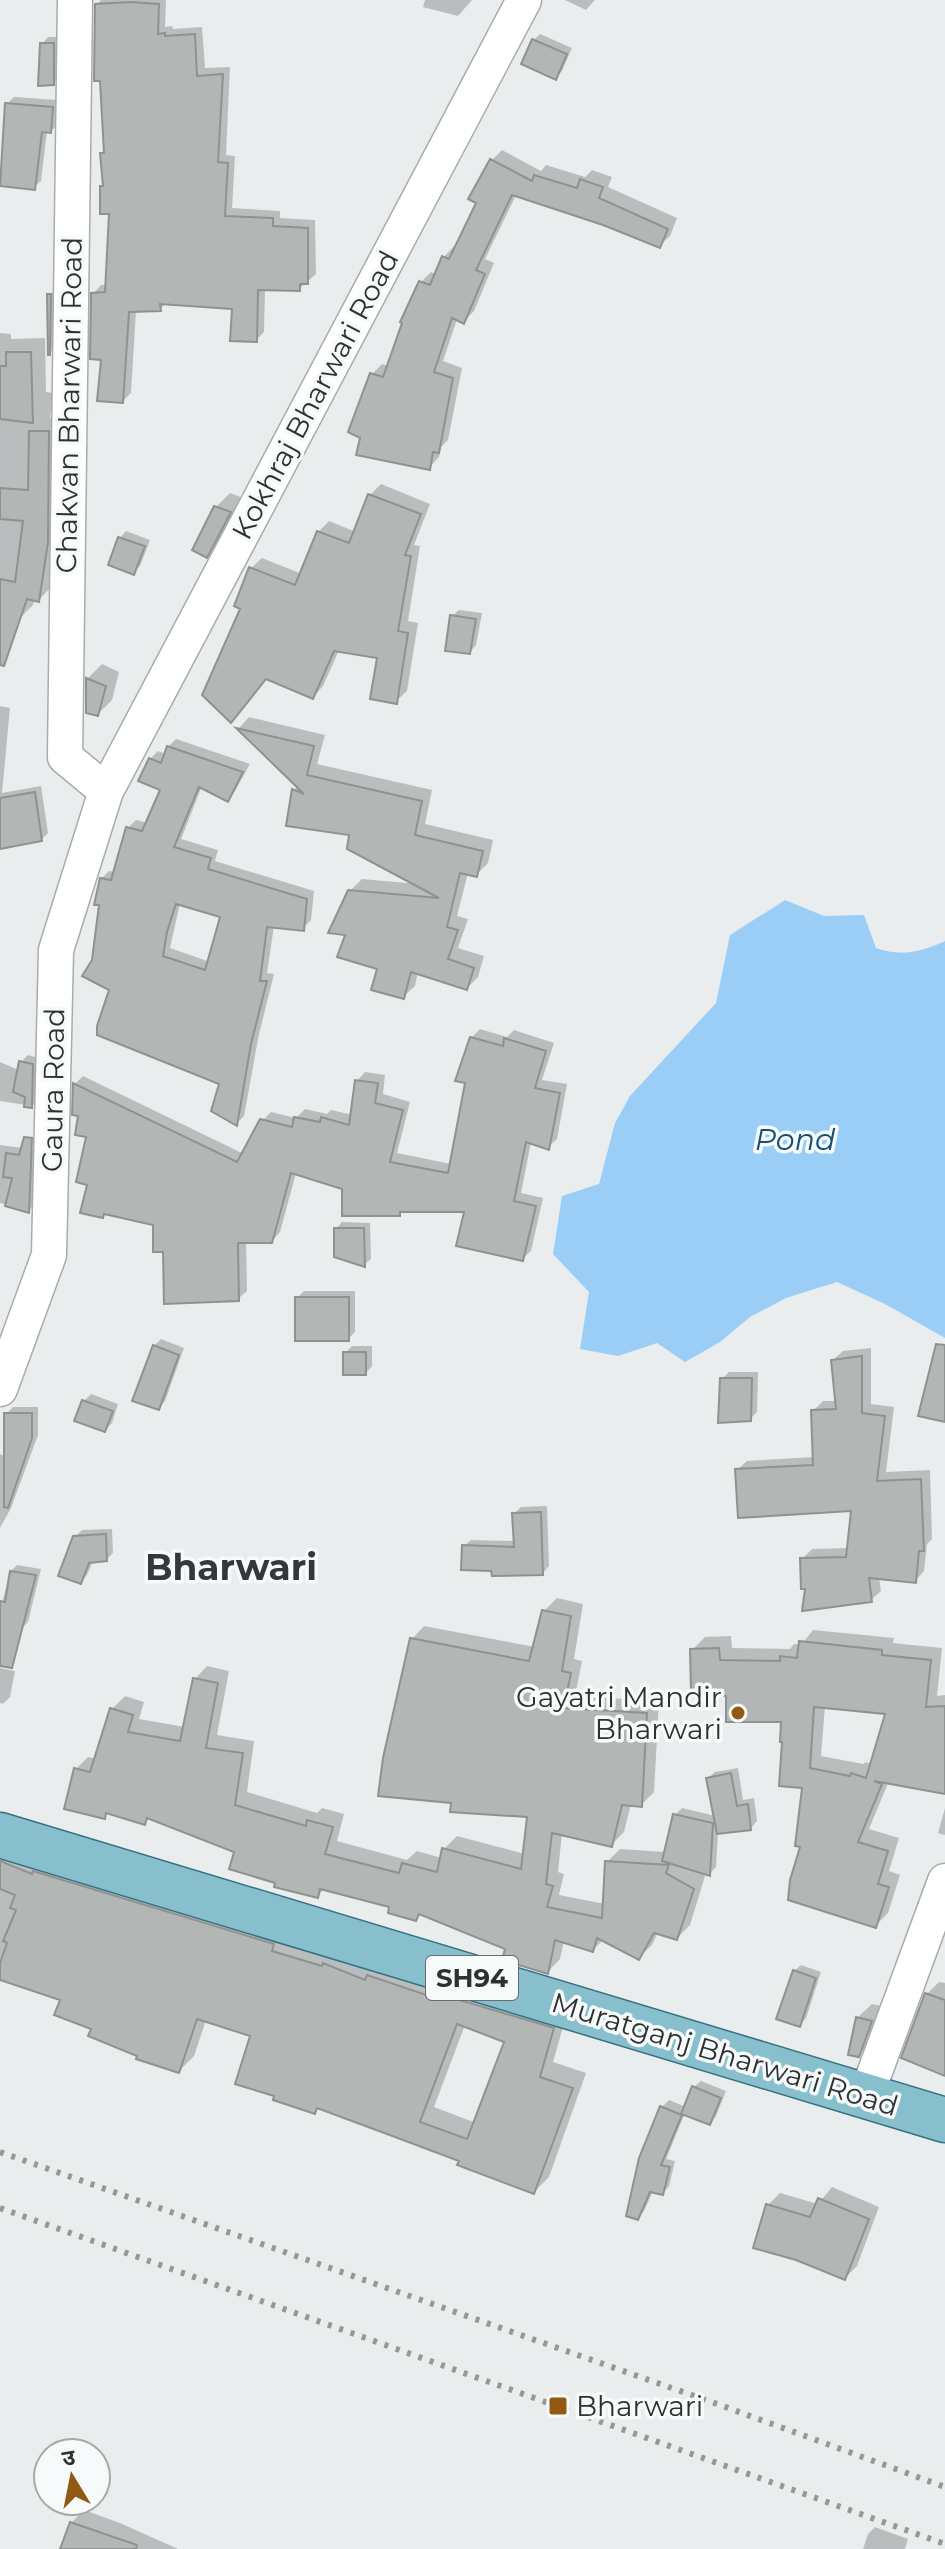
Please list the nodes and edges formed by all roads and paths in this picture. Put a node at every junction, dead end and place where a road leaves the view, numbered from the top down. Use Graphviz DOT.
graph roads {
  1 [pos="75,0"];
  2 [pos="524,0"];
  3 [pos="106,791"];
  4 [pos="0,1389"];
  5 [pos="0,1835"];
  6 [pos="945,1881"];
  7 [pos="866,2096"];
  8 [pos="945,2120"];
  1 -- 3 [label="street, Chakvan Bharwari Road"];
  2 -- 3 [label="street, Kokhraj Bharwari Road"];
  3 -- 4 [label="street, Gaura Road"];
  5 -- 7 [label="main road, Muratganj Bharwari Road / SH94"];
  6 -- 7 [label="street"];
  7 -- 8 [label="main road, Muratganj Bharwari Road / SH94"];
}
